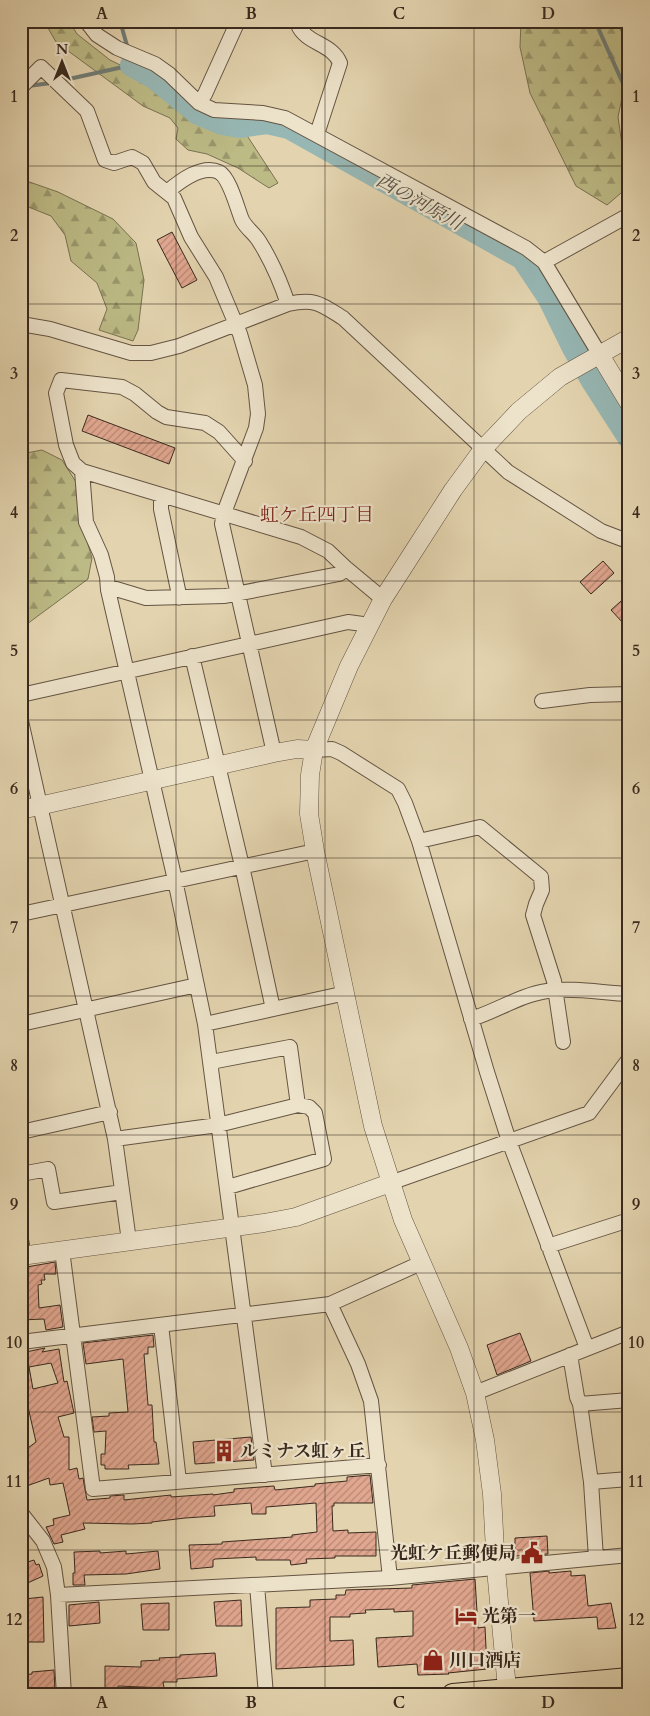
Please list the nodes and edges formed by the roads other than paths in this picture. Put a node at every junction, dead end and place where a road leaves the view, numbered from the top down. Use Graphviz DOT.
graph roads {
  1 [pos="86,21"];
  2 [pos="238,21"];
  3 [pos="299,21"];
  4 [pos="21,86"];
  5 [pos="199,103"];
  6 [pos="317,134"];
  7 [pos="167,192"];
  8 [pos="629,215"];
  9 [pos="544,262"];
  10 [pos="288,304"];
  11 [pos="21,324"];
  12 [pos="236,324"];
  13 [pos="629,338"];
  14 [pos="600,355"];
  15 [pos="629,403"];
  16 [pos="483,449"];
  17 [pos="245,461"];
  18 [pos="82,471"];
  19 [pos="161,495"];
  20 [pos="224,513"];
  21 [pos="629,539"];
  22 [pos="347,569"];
  23 [pos="108,590"];
  24 [pos="237,595"];
  25 [pos="178,598"];
  26 [pos="384,599"];
  27 [pos="370,625"];
  28 [pos="249,643"];
  29 [pos="192,656"];
  30 [pos="126,671"];
  31 [pos="629,694"];
  32 [pos="21,695"];
  33 [pos="542,701"];
  34 [pos="21,721"];
  35 [pos="314,750"];
  36 [pos="274,753"];
  37 [pos="217,766"];
  38 [pos="151,781"];
  39 [pos="40,805"];
  40 [pos="21,810"];
  41 [pos="419,841"];
  42 [pos="315,851"];
  43 [pos="242,866"];
  44 [pos="174,880"];
  45 [pos="63,904"];
  46 [pos="21,914"];
  47 [pos="197,985"];
  48 [pos="555,990"];
  49 [pos="346,993"];
  50 [pos="629,994"];
  51 [pos="273,1008"];
  52 [pos="86,1010"];
  53 [pos="471,1019"];
  54 [pos="21,1024"];
  55 [pos="205,1024"];
  56 [pos="563,1042"];
  57 [pos="211,1062"];
  58 [pos="627,1066"];
  59 [pos="298,1105"];
  60 [pos="110,1112"];
  61 [pos="218,1125"];
  62 [pos="21,1132"];
  63 [pos="115,1139"];
  64 [pos="509,1141"];
  65 [pos="21,1174"];
  66 [pos="390,1183"];
  67 [pos="228,1187"];
  68 [pos="122,1192"];
  69 [pos="629,1220"];
  70 [pos="233,1227"];
  71 [pos="128,1241"];
  72 [pos="548,1246"];
  73 [pos="62,1250"];
  74 [pos="22,1251"];
  75 [pos="421,1263"];
  76 [pos="330,1304"];
  77 [pos="244,1315"];
  78 [pos="162,1325"];
  79 [pos="629,1332"];
  80 [pos="73,1336"];
  81 [pos="21,1342"];
  82 [pos="587,1348"];
  83 [pos="570,1355"];
  84 [pos="475,1393"];
  85 [pos="629,1400"];
  86 [pos="580,1404"];
  87 [pos="379,1465"];
  88 [pos="265,1475"];
  89 [pos="629,1479"];
  90 [pos="179,1481"];
  91 [pos="591,1482"];
  92 [pos="21,1513"];
  93 [pos="629,1555"];
  94 [pos="596,1558"];
  95 [pos="496,1569"];
  96 [pos="390,1578"];
  97 [pos="257,1585"];
  98 [pos="58,1596"];
  99 [pos="629,1679"];
  100 [pos="507,1689"];
  101 [pos="64,1695"];
  102 [pos="266,1695"];
  103 [pos="453,1695"];
  1 -- 5 [label="street"];
  2 -- 5 [label="street"];
  3 -- 6 [label="street"];
  4 -- 7 [label="street"];
  5 -- 6 [label="street"];
  6 -- 9 [label="street"];
  7 -- 10 [label="street"];
  7 -- 12 [label="street"];
  8 -- 9 [label="street"];
  9 -- 14 [label="street"];
  10 -- 12 [label="street"];
  10 -- 16 [label="street"];
  11 -- 12 [label="street"];
  12 -- 17 [label="street"];
  13 -- 14 [label="street"];
  14 -- 15 [label="street"];
  14 -- 16 [label="street"];
  16 -- 21 [label="street"];
  16 -- 26 [label="street"];
  17 -- 18 [label="street"];
  17 -- 20 [label="street"];
  18 -- 19 [label="street"];
  18 -- 23 [label="street"];
  19 -- 20 [label="street"];
  19 -- 25 [label="street"];
  20 -- 22 [label="street"];
  20 -- 24 [label="street"];
  22 -- 24 [label="street"];
  22 -- 26 [label="street"];
  23 -- 25 [label="street"];
  23 -- 30 [label="street"];
  24 -- 25 [label="street"];
  24 -- 28 [label="street"];
  26 -- 27 [label="street"];
  27 -- 28 [label="street"];
  27 -- 35 [label="street"];
  28 -- 29 [label="street"];
  28 -- 36 [label="street"];
  29 -- 30 [label="street"];
  29 -- 37 [label="street"];
  30 -- 32 [label="street"];
  30 -- 38 [label="street"];
  31 -- 33 [label="street"];
  34 -- 39 [label="street"];
  35 -- 36 [label="street"];
  35 -- 41 [label="street"];
  35 -- 42 [label="street"];
  36 -- 37 [label="street"];
  37 -- 38 [label="street"];
  37 -- 43 [label="street"];
  38 -- 39 [label="street"];
  38 -- 44 [label="street"];
  39 -- 40 [label="street"];
  39 -- 45 [label="street"];
  41 -- 48 [label="street"];
  41 -- 53 [label="street"];
  42 -- 43 [label="street"];
  42 -- 49 [label="street"];
  43 -- 44 [label="street"];
  43 -- 51 [label="street"];
  44 -- 45 [label="street"];
  44 -- 47 [label="street"];
  45 -- 46 [label="street"];
  45 -- 52 [label="street"];
  47 -- 52 [label="street"];
  47 -- 55 [label="street"];
  48 -- 50 [label="street"];
  48 -- 53 [label="street"];
  48 -- 56 [label="street"];
  49 -- 51 [label="street"];
  49 -- 66 [label="street"];
  51 -- 55 [label="street"];
  52 -- 54 [label="street"];
  52 -- 60 [label="street"];
  53 -- 64 [label="street"];
  55 -- 57 [label="street"];
  57 -- 59 [label="street"];
  57 -- 61 [label="street"];
  58 -- 64 [label="street"];
  59 -- 61 [label="street"];
  59 -- 67 [label="street"];
  60 -- 62 [label="street"];
  60 -- 63 [label="street"];
  61 -- 63 [label="street"];
  61 -- 67 [label="street"];
  63 -- 68 [label="street"];
  64 -- 66 [label="street"];
  64 -- 72 [label="street"];
  65 -- 68 [label="street"];
  66 -- 70 [label="street"];
  66 -- 75 [label="street"];
  67 -- 70 [label="street"];
  68 -- 71 [label="street"];
  69 -- 72 [label="street"];
  70 -- 71 [label="street"];
  70 -- 77 [label="street"];
  71 -- 73 [label="street"];
  72 -- 82 [label="street"];
  73 -- 74 [label="street"];
  73 -- 80 [label="street"];
  75 -- 76 [label="street"];
  75 -- 84 [label="street"];
  76 -- 77 [label="street"];
  76 -- 87 [label="street"];
  77 -- 78 [label="street"];
  77 -- 88 [label="street"];
  78 -- 80 [label="street"];
  78 -- 90 [label="street"];
  79 -- 82 [label="street"];
  80 -- 81 [label="street"];
  80 -- 90 [label="street"];
  82 -- 83 [label="street"];
  83 -- 84 [label="street"];
  83 -- 86 [label="street"];
  84 -- 95 [label="street"];
  85 -- 86 [label="street"];
  86 -- 91 [label="street"];
  87 -- 88 [label="street"];
  87 -- 96 [label="street"];
  88 -- 90 [label="street"];
  89 -- 91 [label="street"];
  91 -- 94 [label="street"];
  92 -- 98 [label="street"];
  93 -- 94 [label="street"];
  94 -- 95 [label="street"];
  95 -- 96 [label="street"];
  95 -- 100 [label="street"];
  96 -- 97 [label="street"];
  97 -- 98 [label="street"];
  97 -- 102 [label="street"];
  98 -- 101 [label="street"];
  99 -- 100 [label="main road"];
  100 -- 103 [label="main road"];
}
